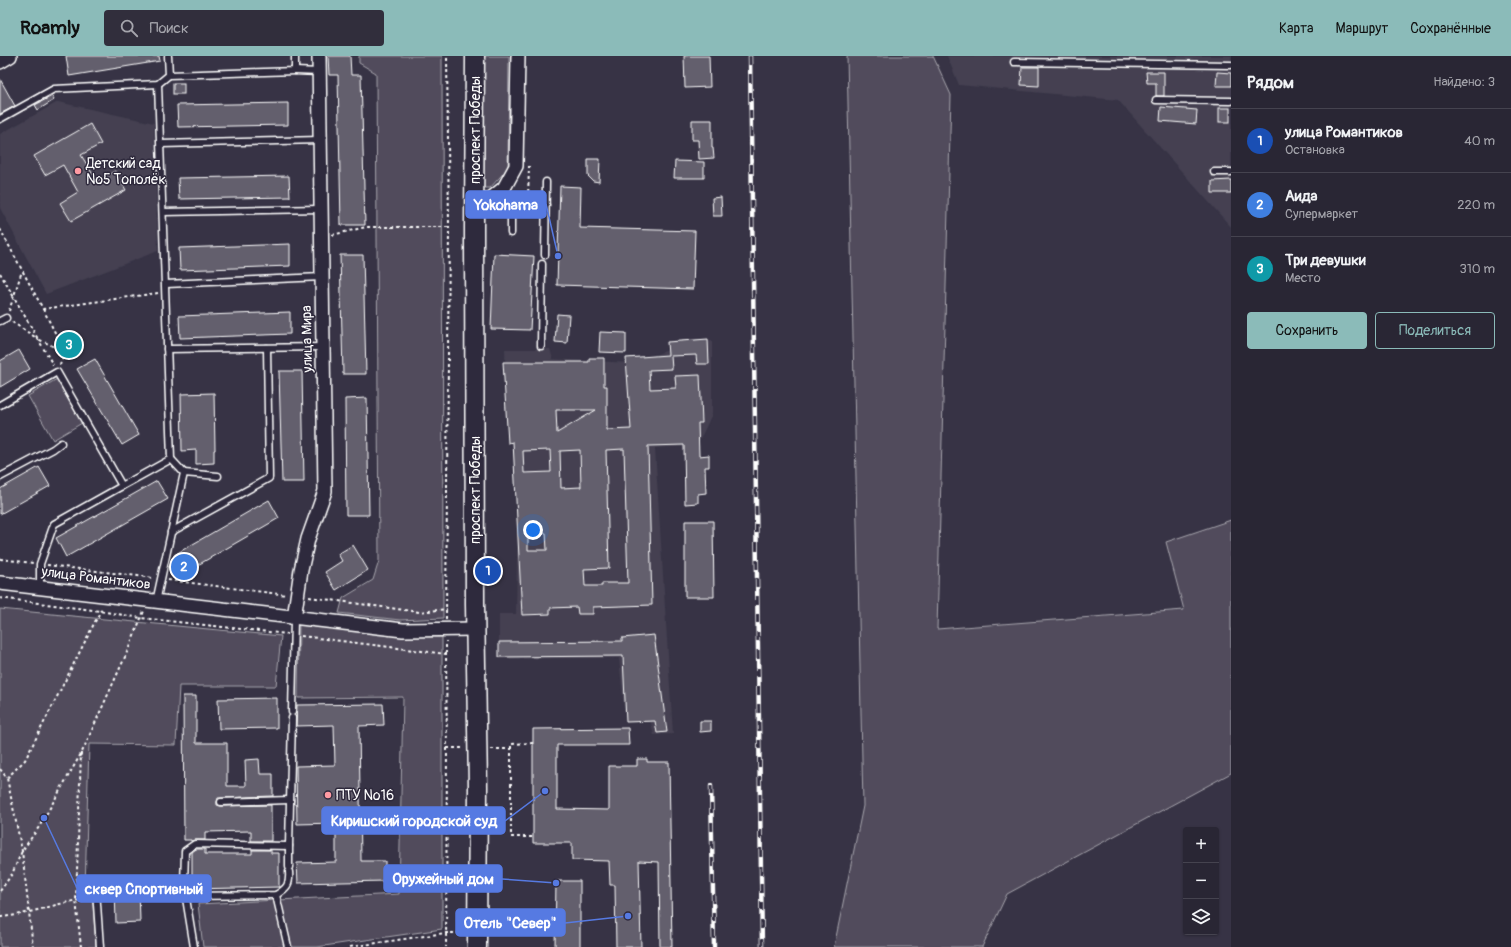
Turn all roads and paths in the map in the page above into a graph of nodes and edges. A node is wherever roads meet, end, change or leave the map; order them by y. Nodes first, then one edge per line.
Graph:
1 (10, 56) edge
2 (168, 56) edge
3 (295, 56) edge
4 (319, 56) edge
5 (447, 56) edge
6 (465, 56) edge
7 (475, 56) edge
8 (518, 56) edge
9 (0, 62) edge
10 (1014, 62) dead end
11 (1231, 65) edge
12 (295, 71) junction
13 (319, 72) junction
14 (169, 75) junction
15 (158, 84) junction
16 (1156, 100) dead end
17 (1231, 101) edge
18 (0, 119) edge
19 (320, 140) junction
20 (161, 144) junction
21 (1214, 172) dead end
22 (1231, 172) edge
23 (546, 182) dead end
24 (493, 197) junction
25 (511, 204) junction
26 (546, 205) junction
27 (472, 207) junction
28 (321, 209) junction
29 (163, 212) junction
30 (449, 227) junction
31 (0, 229) edge
32 (511, 233) dead end
33 (322, 238) junction
34 (545, 255) dead end
35 (542, 264) dead end
36 (22, 271) junction
37 (0, 272) edge
38 (322, 277) junction
39 (166, 284) junction
40 (166, 292) junction
41 (14, 296) junction
42 (43, 309) junction
43 (6, 318) junction
44 (0, 321) edge
45 (38, 339) junction
46 (541, 346) dead end
47 (323, 347) junction
48 (267, 348) junction
49 (167, 349) junction
50 (66, 352) junction
51 (57, 372) junction
52 (0, 405) edge
53 (62, 443) dead end
54 (172, 459) junction
55 (184, 472) junction
56 (218, 476) dead end
57 (0, 477) edge
58 (122, 486) junction
59 (171, 532) junction
60 (0, 559) edge
61 (40, 564) junction
62 (161, 579) junction
63 (0, 582) edge
64 (40, 587) junction
65 (108, 596) junction
66 (297, 596) junction
67 (0, 598) edge
68 (152, 601) junction
69 (100, 611) junction
70 (141, 618) junction
71 (294, 618) junction
72 (471, 629) junction
73 (294, 635) junction
74 (533, 743) dead end
75 (490, 749) dead end
76 (511, 749) junction
77 (82, 752) junction
78 (0, 769) edge
79 (7, 778) junction
80 (290, 800) junction
81 (221, 802) dead end
82 (534, 837) dead end
83 (289, 846) junction
84 (22, 851) junction
85 (96, 890) dead end
86 (0, 891) edge
87 (276, 894) junction
88 (186, 896) junction
89 (97, 899) junction
90 (76, 900) junction
91 (28, 912) junction
92 (0, 917) edge
93 (445, 933) junction
94 (466, 940) edge
95 (33, 947) edge
96 (81, 947) edge
97 (100, 947) edge
98 (194, 947) edge
99 (288, 947) edge
100 (350, 947) edge
101 (446, 947) edge
102 (477, 947) edge

1 - 9 street
2 - 14 lane
3 - 12 lane
4 - 13 street, улица Мира
5 - 30 path
6 - 72 main road, проспект Победы
7 - 27 main road, проспект Победы
8 - 24 street
10 - 11 lane
12 - 13 lane
12 - 14 lane
13 - 19 street, улица Мира
14 - 15 lane
15 - 18 lane
15 - 20 lane
16 - 17 lane
19 - 20 lane
19 - 28 street, улица Мира
20 - 29 lane
21 - 22 lane
23 - 26 lane
24 - 25 lane
24 - 27 street
25 - 26 lane
25 - 32 lane
26 - 34 lane
27 - 72 main road, проспект Победы
28 - 29 lane
28 - 33 street, улица Мира
29 - 39 lane
30 - 33 path
30 - 66 path
31 - 36 path
33 - 38 street, улица Мира
35 - 46 lane
36 - 41 path
36 - 42 path
37 - 41 path
38 - 39 lane
38 - 47 street, улица Мира
39 - 40 lane
40 - 42 path
40 - 49 lane
41 - 43 path
41 - 45 path
42 - 50 path
43 - 44 lane
43 - 45 path
45 - 50 path
45 - 51 path
47 - 48 lane
47 - 66 street, улица Мира
48 - 49 lane
48 - 59 lane
49 - 54 lane
50 - 51 path
51 - 52 lane
51 - 58 lane
53 - 57 lane
54 - 55 lane
54 - 58 lane
55 - 56 lane
55 - 59 lane
58 - 61 lane
59 - 62 lane
60 - 61 path
61 - 62 path
61 - 64 lane
62 - 66 path
62 - 68 lane
63 - 64 street, улица Романтиков
64 - 65 street, улица Романтиков
65 - 68 street, улица Романтиков
65 - 69 path
66 - 71 street, улица Мира
67 - 69 path
68 - 70 path
68 - 71 street, улица Романтиков
69 - 70 path
69 - 79 path
70 - 73 path
70 - 77 path
71 - 72 street, улица Романтиков
71 - 73 lane
72 - 94 main road, проспект Победы
72 - 102 main road, проспект Победы
73 - 80 lane
73 - 93 path
74 - 76 path
75 - 76 path
76 - 82 path
77 - 84 path
77 - 90 path
78 - 79 path
79 - 84 path
80 - 81 lane
80 - 83 lane
83 - 87 lane
83 - 88 lane
84 - 86 path
84 - 91 path
85 - 89 lane
87 - 88 lane
87 - 99 lane
88 - 98 lane
89 - 90 path
89 - 97 lane
90 - 91 path
90 - 96 path
91 - 92 path
91 - 95 path
93 - 94 path
93 - 100 path
93 - 101 path

